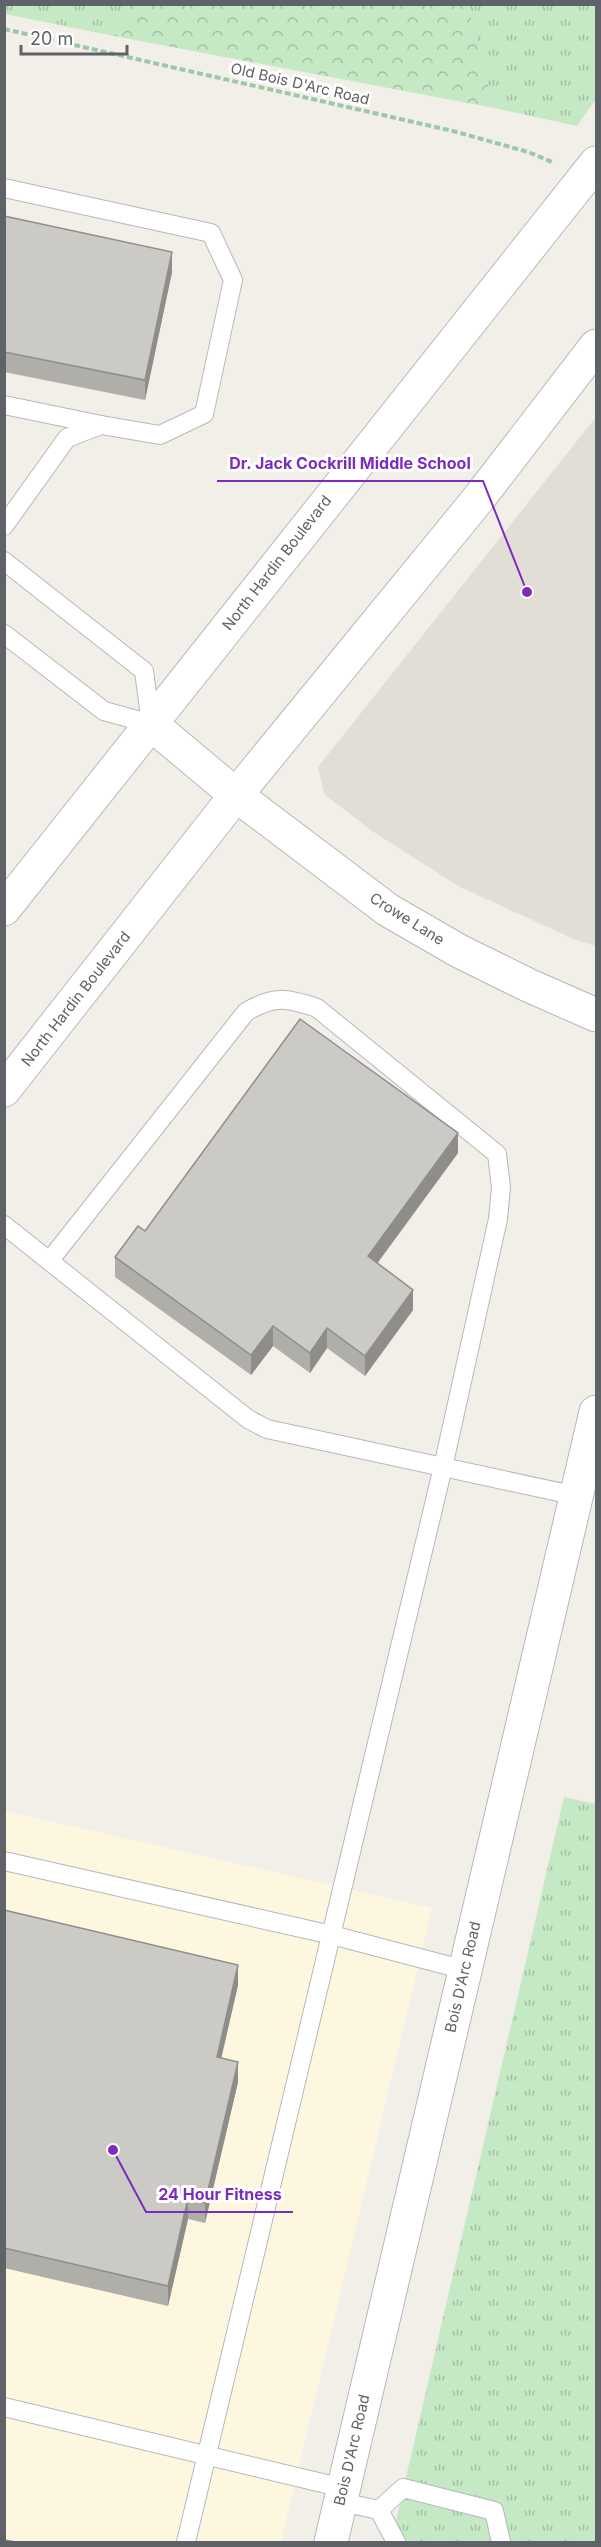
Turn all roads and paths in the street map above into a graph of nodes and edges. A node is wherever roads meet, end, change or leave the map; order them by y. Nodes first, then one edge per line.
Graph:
1 (4, 29) edge
2 (591, 169) edge
3 (4, 188) edge
4 (597, 346) edge
5 (4, 405) edge
6 (101, 425) junction
7 (4, 526) edge
8 (4, 561) edge
9 (4, 634) edge
10 (151, 724) junction
11 (236, 795) junction
12 (4, 909) edge
13 (597, 1015) edge
14 (4, 1090) edge
15 (4, 1225) edge
16 (50, 1260) junction
17 (597, 1412) edge
18 (443, 1467) junction
19 (587, 1498) edge
20 (4, 1861) edge
21 (332, 1935) junction
22 (465, 1970) junction
23 (4, 2406) edge
24 (207, 2454) junction
25 (342, 2495) junction
26 (379, 2510) junction
27 (186, 2542) edge
28 (331, 2542) edge
29 (396, 2542) edge
30 (501, 2542) edge

1 - 2 path, Old Bois D'Arc Road
2 - 10 main road, North Hardin Boulevard
3 - 6 lane
4 - 11 main road, North Hardin Boulevard
5 - 6 lane
6 - 7 lane
8 - 10 lane
9 - 10 lane
10 - 11 main road, Crowe Lane
10 - 12 main road, North Hardin Boulevard
11 - 13 main road, Crowe Lane
11 - 14 main road, North Hardin Boulevard
15 - 16 lane
16 - 18 lane
16 - 18 lane
17 - 19 main road, Bois D'Arc Road
18 - 19 lane
18 - 21 lane
19 - 22 main road, Bois D'Arc Road
20 - 21 lane
21 - 22 lane
21 - 24 lane
22 - 25 main road, Bois D'Arc Road
23 - 24 lane
24 - 25 lane
24 - 27 lane
25 - 26 lane
25 - 28 main road, Bois D'Arc Road
26 - 29 lane
26 - 30 lane

